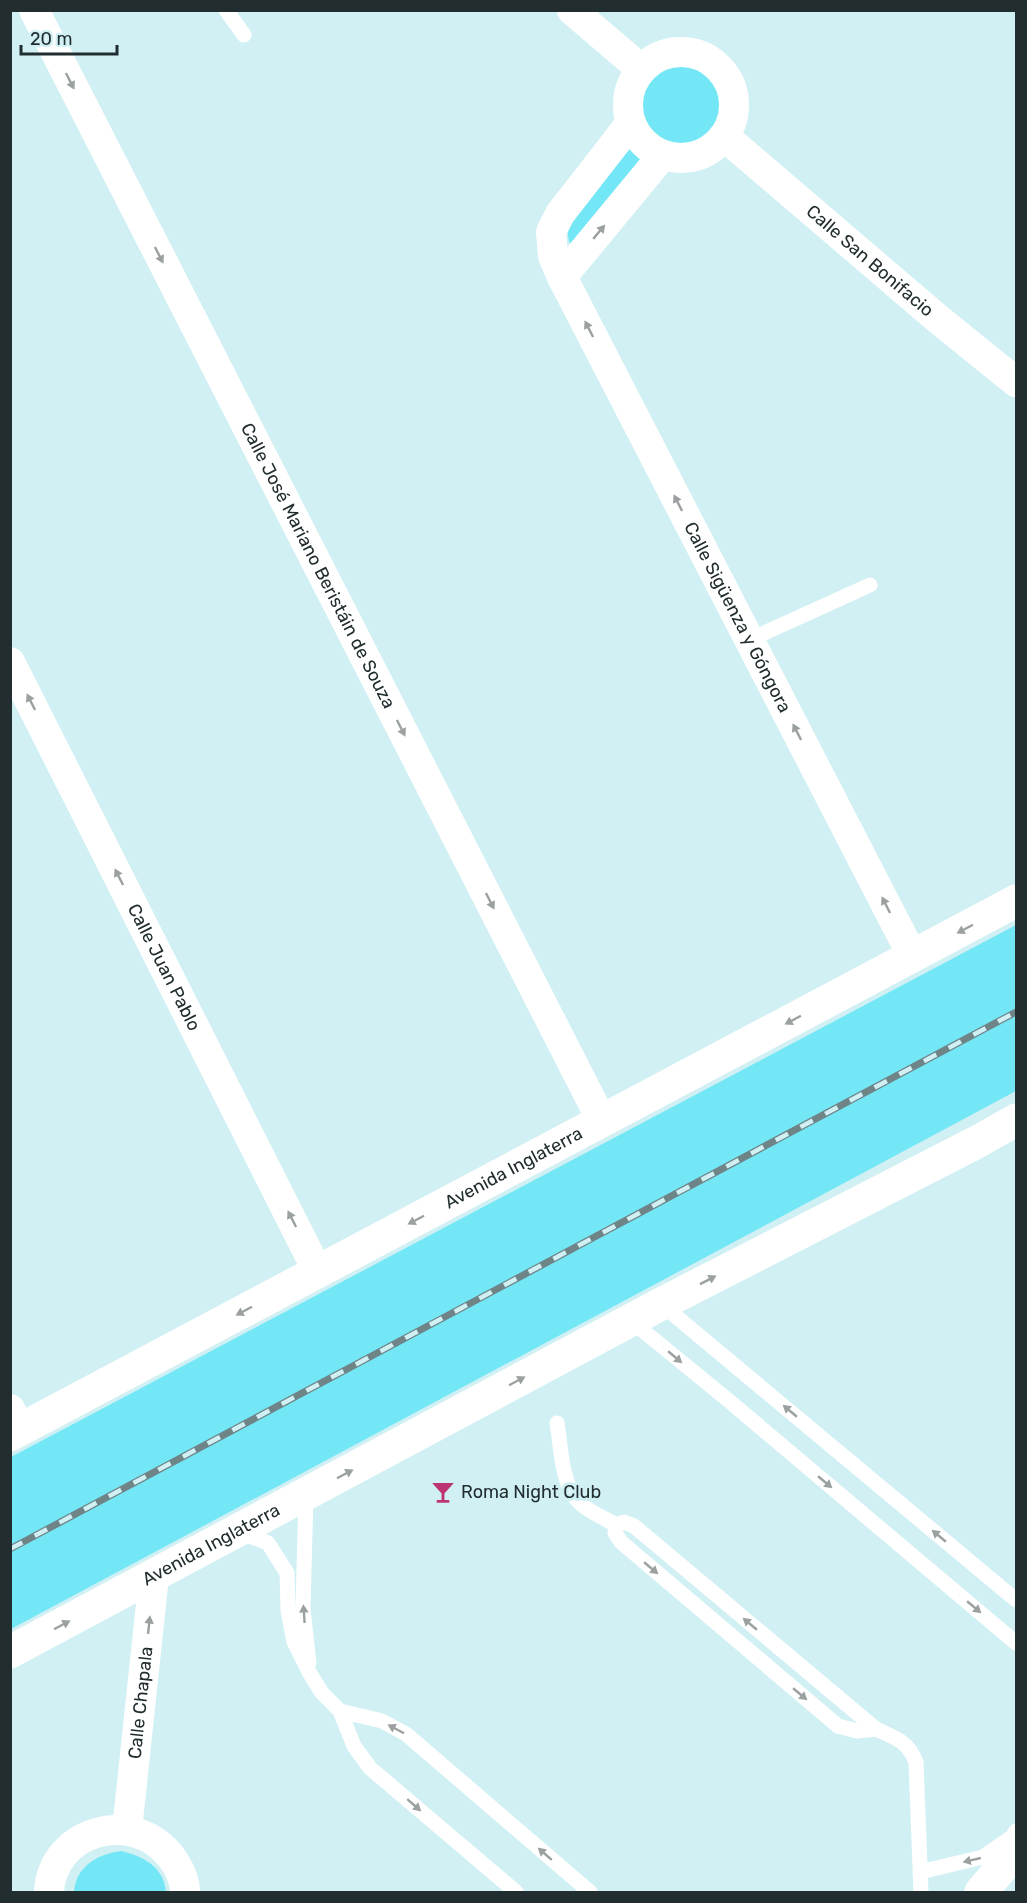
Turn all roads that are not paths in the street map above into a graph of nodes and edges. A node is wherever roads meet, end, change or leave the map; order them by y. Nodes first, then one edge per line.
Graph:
1 (34, 10) edge
2 (226, 10) edge
3 (572, 10) edge
4 (244, 35) dead end
5 (641, 69) junction
6 (630, 124) junction
7 (724, 136) junction
8 (662, 156) junction
9 (562, 277) junction
10 (1017, 382) edge
11 (870, 585) dead end
12 (749, 640) junction
13 (10, 662) edge
14 (1017, 901) edge
15 (913, 957) junction
16 (1017, 1120) edge
17 (602, 1121) junction
18 (318, 1272) junction
19 (661, 1304) junction
20 (630, 1320) junction
21 (557, 1423) dead end
22 (14, 1425) edge
23 (306, 1495) junction
24 (616, 1525) junction
25 (233, 1534) junction
26 (154, 1576) junction
27 (1017, 1600) edge
28 (1017, 1642) edge
29 (10, 1652) edge
30 (309, 1672) junction
31 (340, 1711) junction
32 (876, 1729) junction
33 (127, 1830) junction
34 (1017, 1831) edge
35 (1017, 1851) edge
36 (920, 1872) junction
37 (43, 1890) edge
38 (185, 1893) edge
39 (516, 1893) edge
40 (590, 1893) edge
41 (921, 1893) edge
42 (981, 1893) edge

1 -> 17 street, Calle José Mariano Beristáin de Souza
2 - 4 lane
3 - 5 street
5 - 6 street
5 - 7 street
6 - 8 street
6 - 9 street, Calle Sigüenza y Góngora
7 - 8 street
7 - 10 street, Calle San Bonifacio
9 -> 8 street
12 -> 9 street, Calle Sigüenza y Góngora
11 - 12 lane
15 -> 12 street, Calle Sigüenza y Góngora
18 -> 13 street, Calle Juan Pablo
14 -> 15 street, Avenida Inglaterra
15 -> 17 street, Avenida Inglaterra
19 -> 16 street, Avenida Inglaterra
17 -> 18 street, Avenida Inglaterra
18 -> 22 street, Avenida Inglaterra
19 - 20 street, Avenida Inglaterra
27 -> 19 lane
23 -> 20 street, Avenida Inglaterra
20 -> 28 lane
21 - 24 lane
23 - 25 street, Avenida Inglaterra
30 -> 23 lane
32 -> 24 lane
24 -> 32 lane
25 - 26 street, Avenida Inglaterra
25 - 30 lane
29 -> 26 street, Avenida Inglaterra
33 -> 26 street, Calle Chapala
30 - 31 lane
31 -> 39 lane
40 -> 31 lane
32 - 36 lane
33 - 37 street
33 - 38 street
34 -> 36 lane
35 - 42 street
36 - 41 lane

